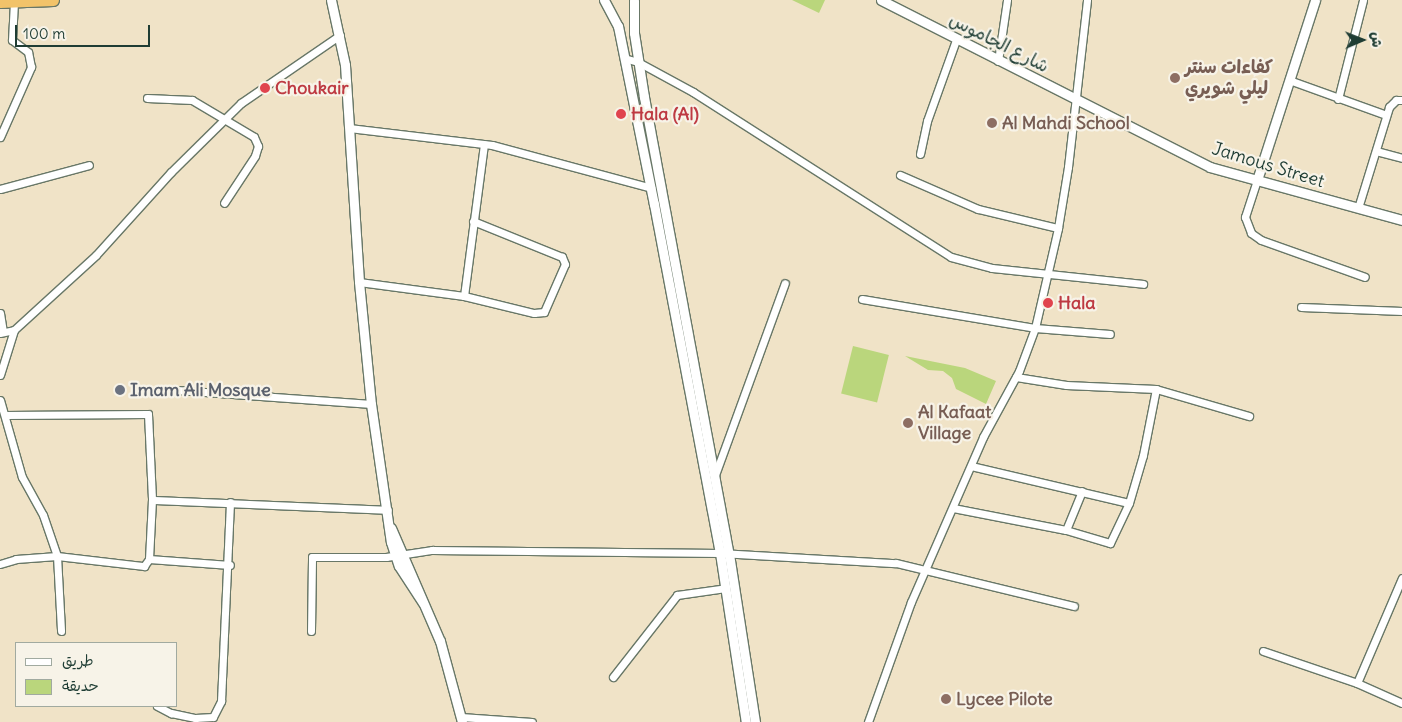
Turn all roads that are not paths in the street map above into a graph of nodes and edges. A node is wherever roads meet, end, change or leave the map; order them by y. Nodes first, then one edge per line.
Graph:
1 (53, 0) edge
2 (332, 0) edge
3 (604, 0) edge
4 (634, 0) edge
5 (881, 0) edge
6 (1007, 0) edge
7 (1087, 0) edge
8 (1314, 0) edge
9 (1363, 0) edge
10 (0, 2) edge
11 (14, 2) junction
12 (340, 35) junction
13 (956, 40) junction
14 (624, 58) junction
15 (998, 61) junction
16 (638, 62) junction
17 (1289, 80) junction
18 (146, 98) dead end
19 (1338, 98) junction
20 (1402, 100) edge
21 (1076, 101) junction
22 (1386, 115) junction
23 (223, 119) junction
24 (349, 128) junction
25 (0, 137) edge
26 (484, 144) junction
27 (1376, 151) junction
28 (920, 154) dead end
29 (1402, 158) edge
30 (89, 165) dead end
31 (900, 175) dead end
32 (1257, 180) junction
33 (651, 188) junction
34 (0, 189) edge
35 (224, 203) dead end
36 (1358, 208) junction
37 (1402, 220) edge
38 (473, 221) junction
39 (1058, 228) junction
40 (1048, 276) junction
41 (1365, 277) dead end
42 (358, 282) junction
43 (785, 283) dead end
44 (1143, 284) dead end
45 (464, 296) junction
46 (862, 299) dead end
47 (1301, 307) dead end
48 (1402, 311) edge
49 (0, 313) edge
50 (1035, 328) junction
51 (14, 330) junction
52 (2, 333) edge
53 (1110, 334) dead end
54 (0, 375) edge
55 (1016, 377) junction
56 (1156, 389) junction
57 (177, 390) dead end
58 (0, 400) edge
59 (371, 404) junction
60 (4, 415) junction
61 (1249, 416) dead end
62 (972, 466) junction
63 (714, 476) junction
64 (1082, 491) junction
65 (152, 500) junction
66 (230, 502) junction
67 (1129, 503) junction
68 (954, 508) junction
69 (388, 510) junction
70 (1066, 530) junction
71 (724, 553) junction
72 (400, 554) junction
73 (57, 556) junction
74 (149, 559) junction
75 (0, 564) edge
76 (230, 565) junction
77 (926, 569) junction
78 (1402, 578) edge
79 (726, 588) junction
80 (1074, 606) dead end
81 (61, 631) dead end
82 (311, 631) dead end
83 (1263, 651) dead end
84 (613, 677) dead end
85 (1357, 683) junction
86 (1402, 703) edge
87 (159, 707) edge
88 (462, 720) edge
89 (532, 722) edge
90 (746, 722) edge
91 (755, 722) edge
92 (868, 722) edge

1 - 11 highway
2 - 12 street
3 - 14 street
4 - 16 street
5 - 13 street, شارع الجاموس
6 - 15 street
7 - 21 street
8 - 17 street
9 - 19 street
10 - 11 highway
11 - 25 street
12 - 23 street
12 - 24 street
13 - 15 street, شارع الجاموس
13 - 28 street
14 - 16 street
14 - 33 street
15 - 21 street, شارع الجاموس
16 - 40 street
16 - 63 street
17 - 19 street
17 - 32 street
18 - 23 street
19 - 22 street
20 - 22 street
21 - 32 street, Jamous Street
21 - 39 street
22 - 27 street
23 - 35 street
23 - 51 street
24 - 26 street
24 - 42 street
26 - 33 street
26 - 38 street
27 - 29 street
27 - 36 street
30 - 34 street
31 - 39 street
32 - 36 street, Jamous Street
32 - 41 street
33 - 71 street
36 - 37 street, Jamous Street
38 - 45 street
38 - 45 street
39 - 40 street
40 - 44 street
40 - 50 street
42 - 45 street
42 - 59 street
43 - 63 street
46 - 50 street
47 - 48 street
49 - 52 street
50 - 53 street
50 - 55 street
51 - 52 street
51 - 54 street
55 - 56 street
55 - 62 street
56 - 61 street
56 - 67 street
57 - 59 street
58 - 60 street
59 - 69 street
60 - 65 street
60 - 73 street
62 - 64 street
62 - 68 street
63 - 71 street
64 - 67 street
64 - 70 street
65 - 66 street
65 - 74 street
66 - 69 street
66 - 76 street
67 - 70 street
68 - 70 street
68 - 77 street
69 - 72 street
71 - 72 street
71 - 77 street
71 - 79 street
71 - 91 street
72 - 82 street
72 - 88 street
73 - 74 street
73 - 75 street
73 - 81 street
74 - 76 street
76 - 87 street
77 - 80 street
77 - 92 street
78 - 85 street
79 - 84 street
79 - 90 street
83 - 85 street
85 - 86 street
88 - 89 street

